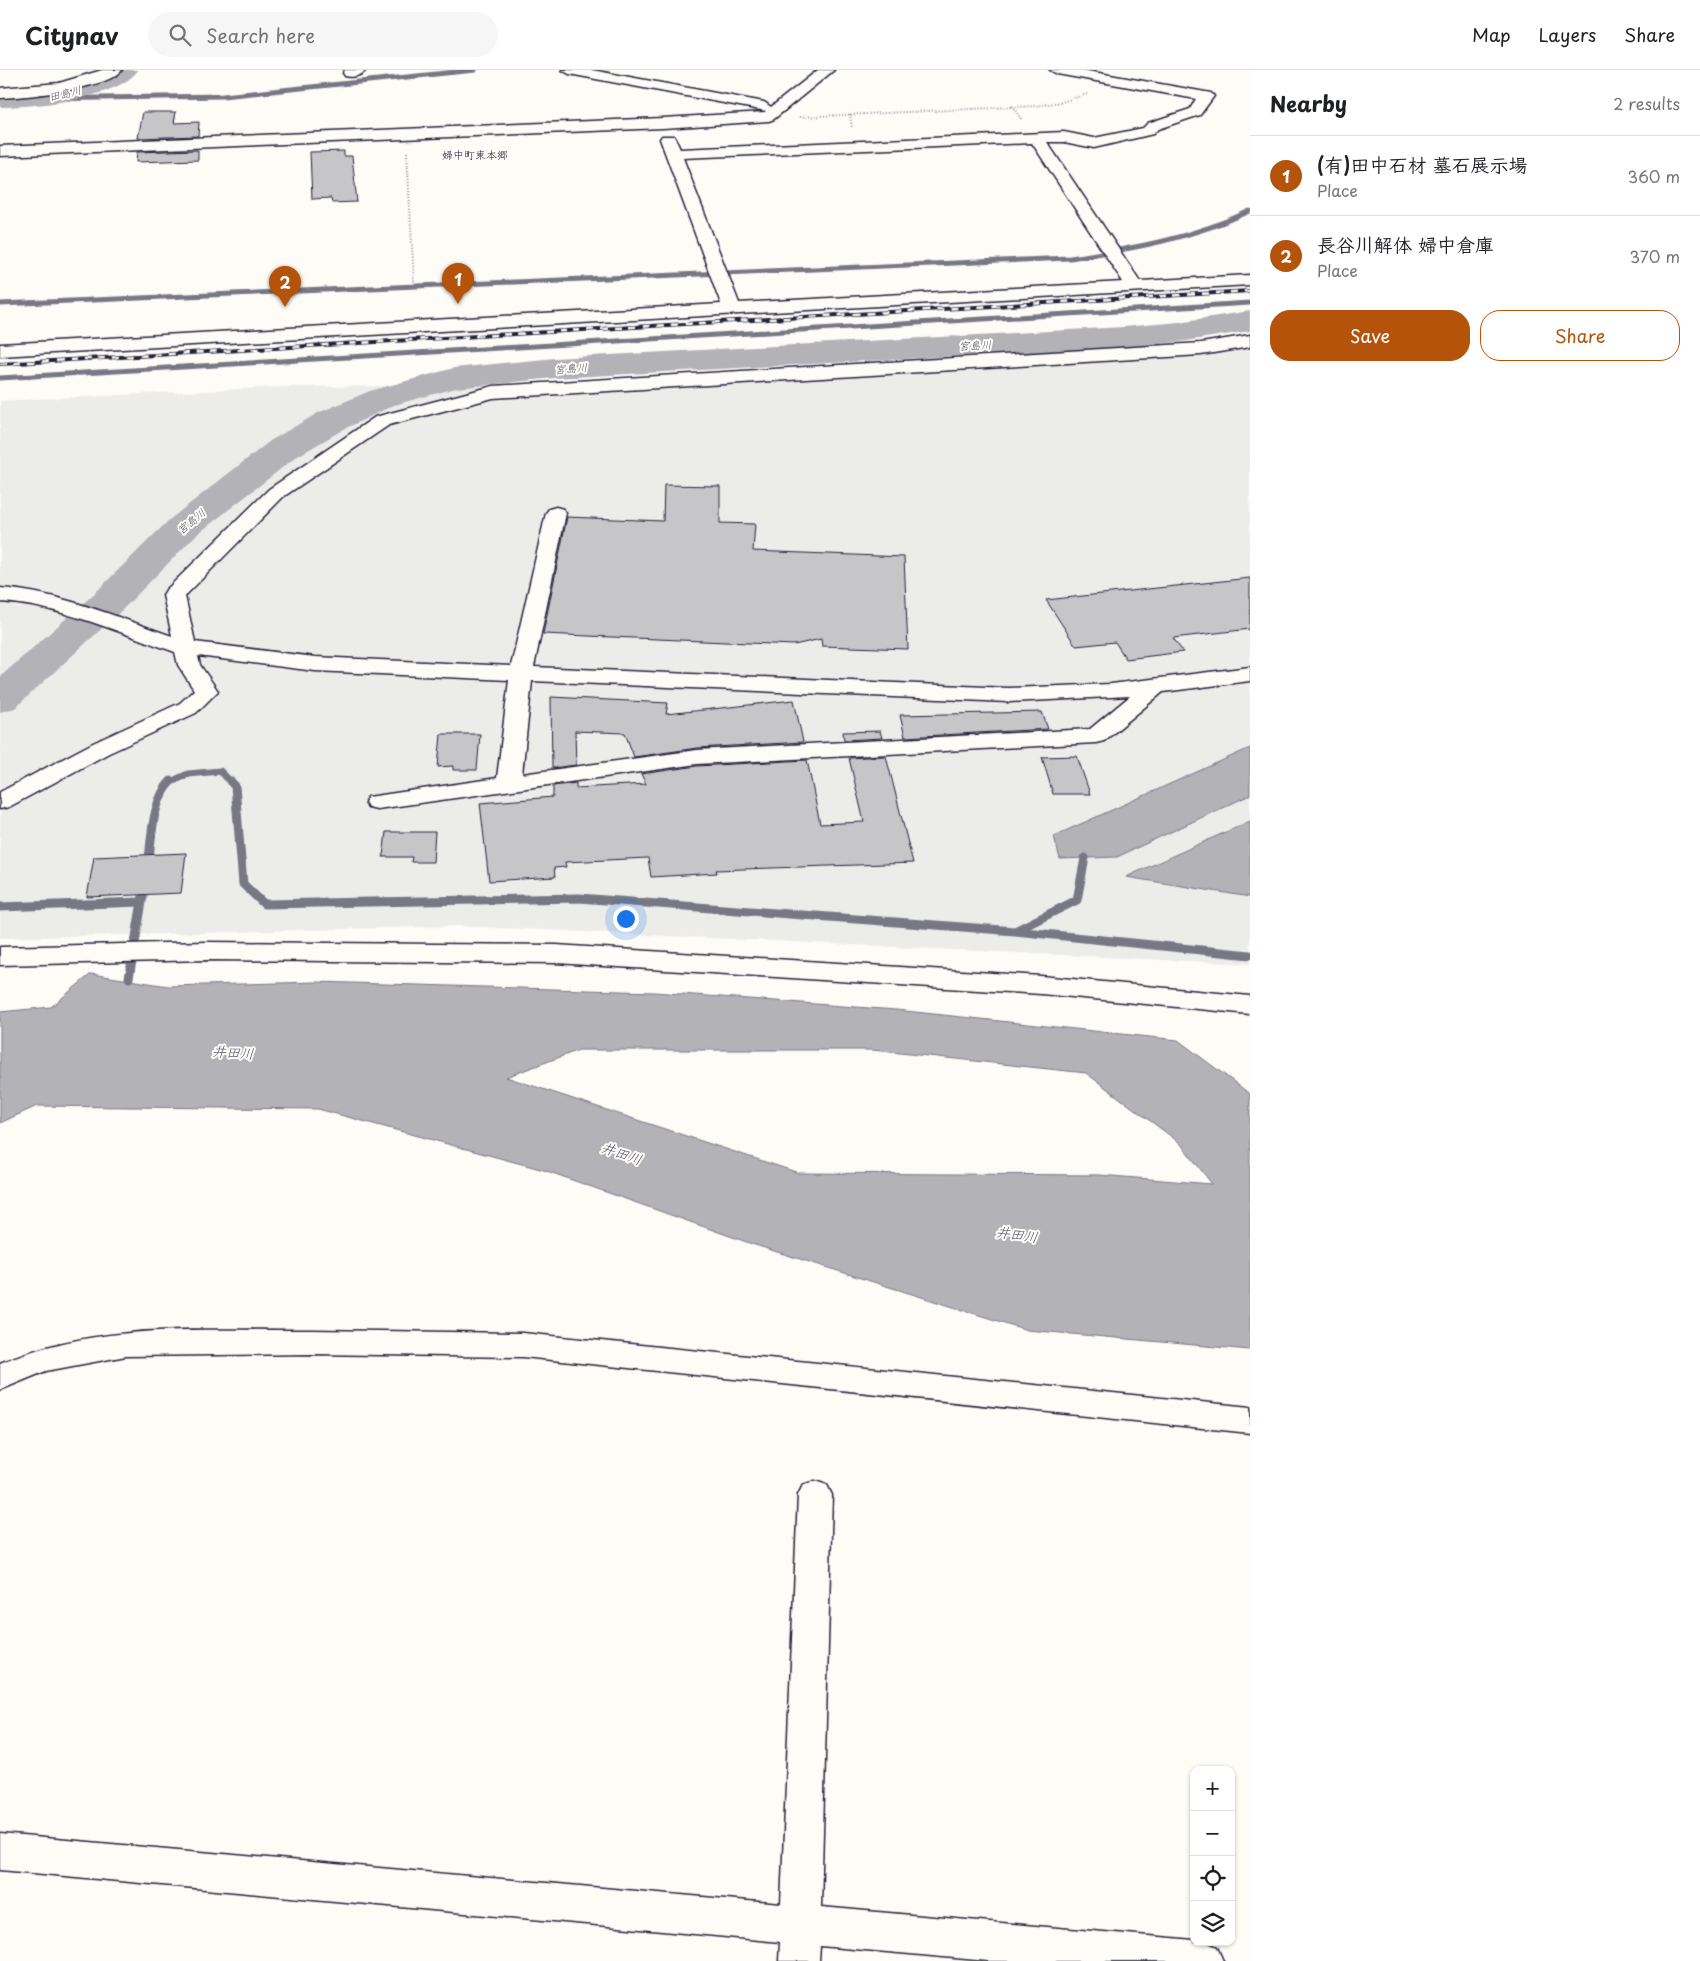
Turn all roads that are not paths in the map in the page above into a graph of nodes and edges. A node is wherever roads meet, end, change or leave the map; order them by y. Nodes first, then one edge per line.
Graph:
1 (115, 70) edge
2 (568, 70) edge
3 (662, 70) edge
4 (827, 70) edge
5 (1057, 70) edge
6 (644, 84) junction
7 (0, 93) edge
8 (775, 111) junction
9 (663, 123) junction
10 (1036, 138) junction
11 (0, 151) edge
12 (674, 154) junction
13 (1250, 280) edge
14 (1135, 286) junction
15 (732, 309) junction
16 (1250, 341) edge
17 (0, 350) edge
18 (556, 513) dead end
19 (0, 595) edge
20 (183, 648) junction
21 (521, 674) junction
22 (1250, 674) edge
23 (1157, 685) junction
24 (509, 782) junction
25 (0, 802) edge
26 (377, 802) dead end
27 (0, 956) edge
28 (1250, 1005) edge
29 (0, 1377) edge
30 (1250, 1420) edge
31 (815, 1495) dead end
32 (0, 1852) edge
33 (800, 1943) edge
34 (1203, 1961) edge

1 - 7 street
2 - 6 street
3 - 6 street
4 - 8 street
5 - 10 street
6 - 8 street
8 - 9 street
9 - 11 street
9 - 12 street
10 - 12 street
10 - 14 street
12 - 15 street
13 - 14 street
14 - 15 street
15 - 17 street
16 - 20 street
18 - 21 street
19 - 20 street
20 - 21 street
20 - 25 street
21 - 23 street
21 - 24 street
22 - 23 street
23 - 24 street
24 - 26 street
27 - 28 street
29 - 30 street
31 - 33 street
32 - 33 street
33 - 34 street

